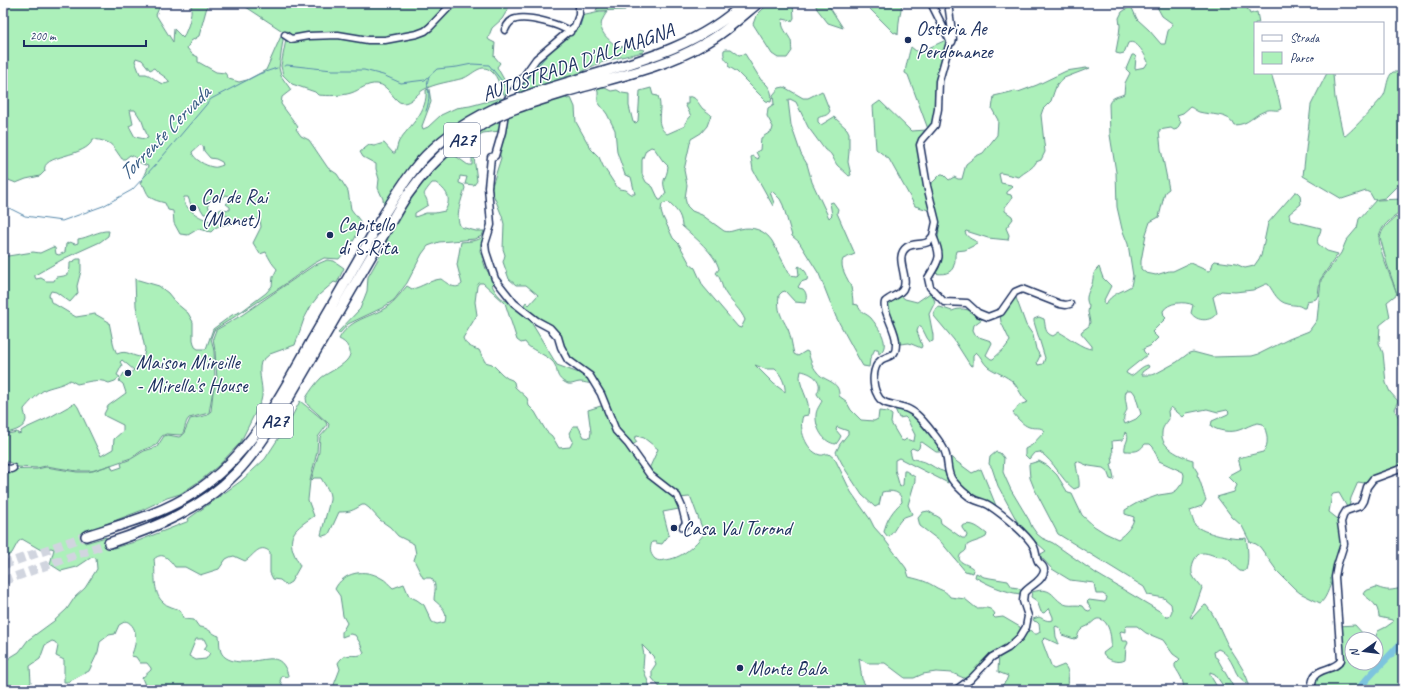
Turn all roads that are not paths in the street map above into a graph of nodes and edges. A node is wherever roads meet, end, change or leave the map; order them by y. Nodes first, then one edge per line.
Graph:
1 (455, 3) edge
2 (579, 3) edge
3 (744, 3) edge
4 (758, 3) edge
5 (931, 3) edge
6 (948, 3) edge
7 (505, 30) dead end
8 (718, 30) junction
9 (570, 32) junction
10 (285, 35) dead end
11 (950, 42) junction
12 (577, 84) junction
13 (933, 236) junction
14 (1070, 304) dead end
15 (3, 468) edge
16 (13, 468) dead end
17 (1403, 468) edge
18 (683, 527) dead end
19 (86, 536) tunnel mouth
20 (110, 543) tunnel mouth
21 (956, 690) edge
22 (1311, 690) edge

1 - 10 street
2 - 9 street
3 - 8 highway, AUTOSTRADA D'ALEMAGNA / A27
4 - 8 highway, AUTOSTRADA D'ALEMAGNA / A27
5 - 11 street
6 - 11 street
7 - 9 street
8 - 12 highway, AUTOSTRADA D'ALEMAGNA / A27
9 - 18 street
11 - 13 street
12 - 19 highway, AUTOSTRADA D'ALEMAGNA / A27, bridge
12 - 20 highway, AUTOSTRADA D'ALEMAGNA / A27, bridge
13 - 14 street
13 - 21 street
15 - 16 street
17 - 22 street

